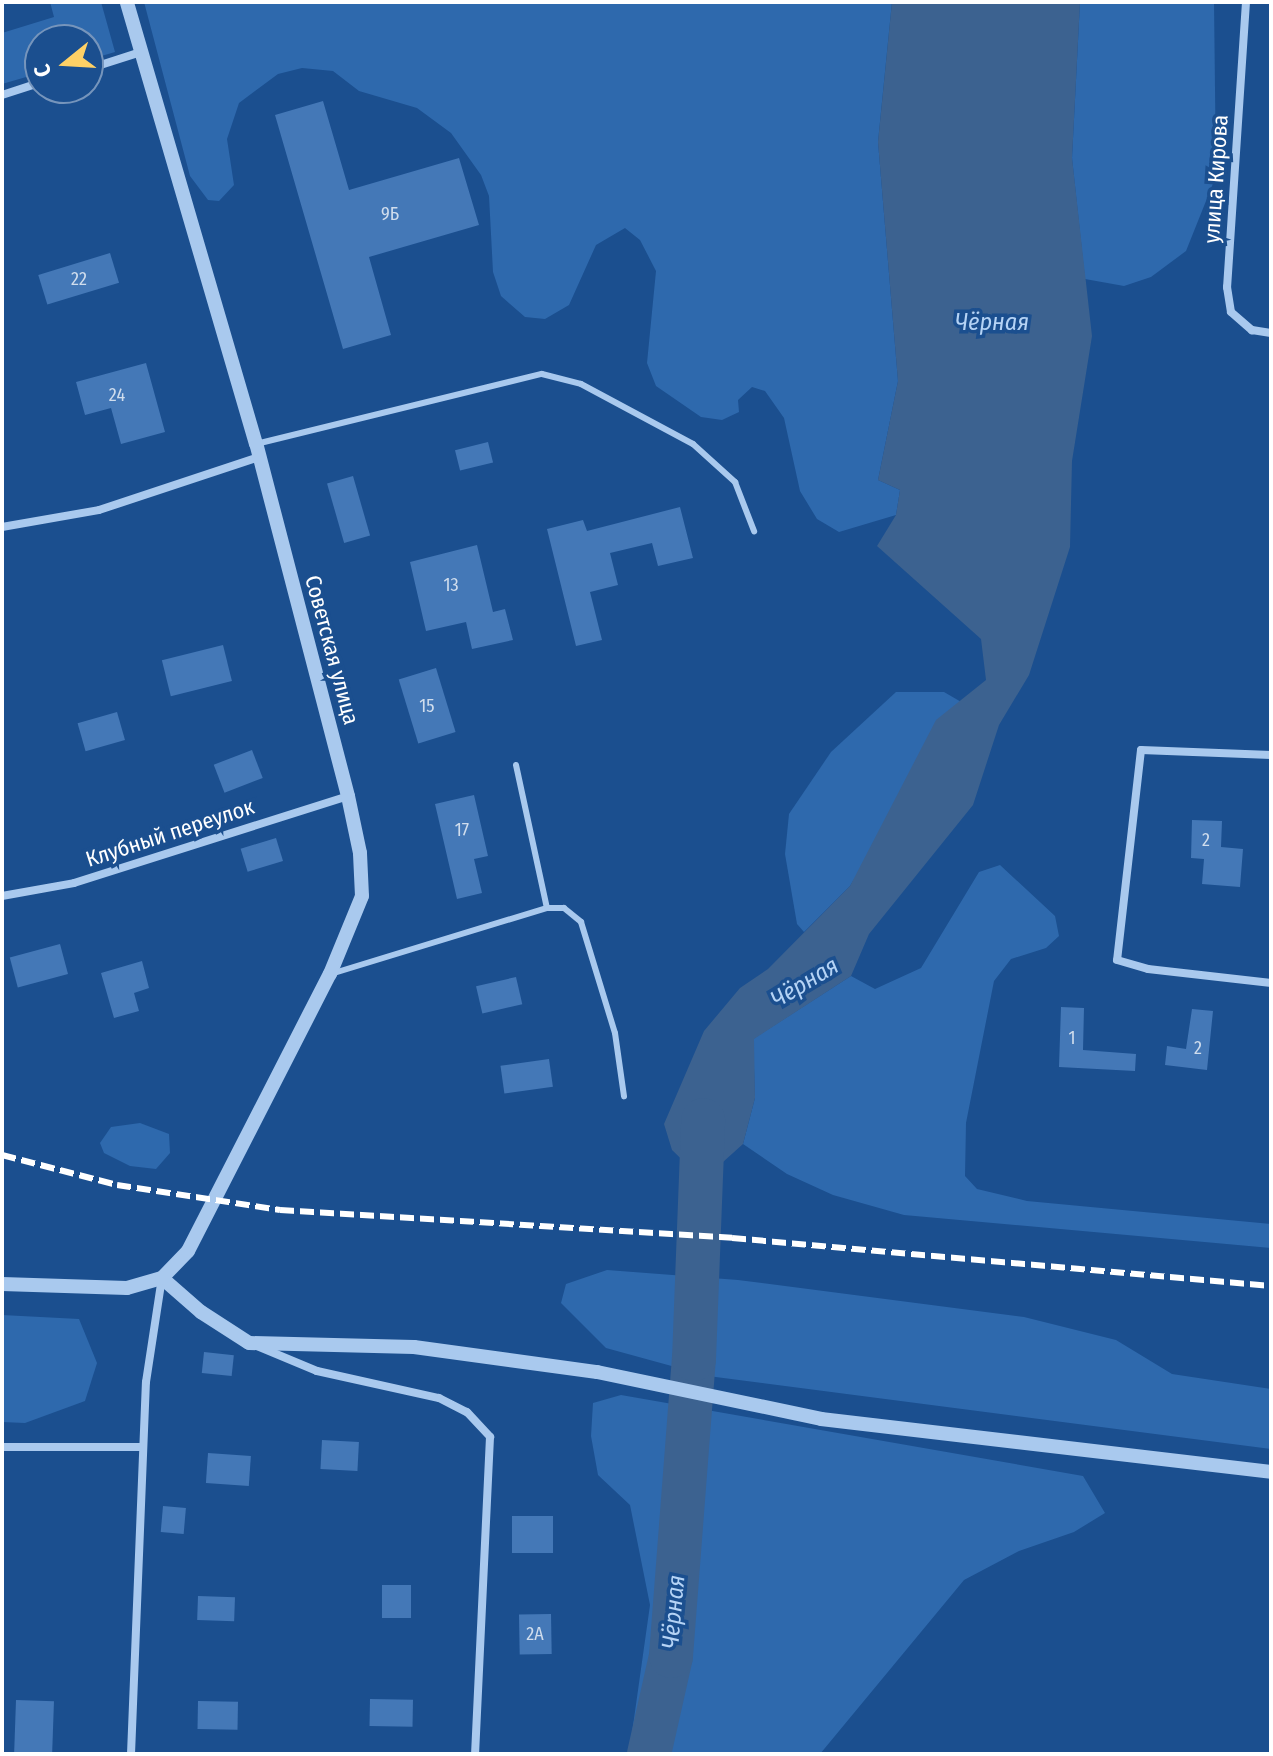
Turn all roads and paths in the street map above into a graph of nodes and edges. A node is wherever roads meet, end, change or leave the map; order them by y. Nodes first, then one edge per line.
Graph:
1 (127, 2) edge
2 (1246, 2) edge
3 (141, 52) junction
4 (104, 64) edge
5 (24, 88) edge
6 (2, 95) edge
7 (1271, 333) edge
8 (257, 450) junction
9 (2, 527) edge
10 (754, 531) dead end
11 (1271, 755) edge
12 (516, 765) dead end
13 (348, 796) junction
14 (2, 896) edge
15 (547, 908) junction
16 (330, 974) junction
17 (1271, 983) edge
18 (624, 1096) dead end
19 (162, 1278) junction
20 (2, 1284) edge
21 (249, 1343) junction
22 (2, 1447) edge
23 (142, 1447) junction
24 (1271, 1472) edge
25 (131, 1754) edge
26 (475, 1754) edge

1 - 3 street, Советская улица
2 - 7 street, улица Кирова
3 - 4 street
3 - 8 street, Советская улица
5 - 6 street
8 - 9 street
8 - 10 lane
8 - 13 street, Советская улица
11 - 17 street
12 - 15 lane
13 - 14 street, Клубный переулок
13 - 16 street, Советская улица
15 - 16 lane
15 - 18 lane
16 - 19 street, Советская улица
19 - 20 street
19 - 21 street
19 - 23 street
21 - 24 street
21 - 26 street
22 - 23 street
23 - 25 street

